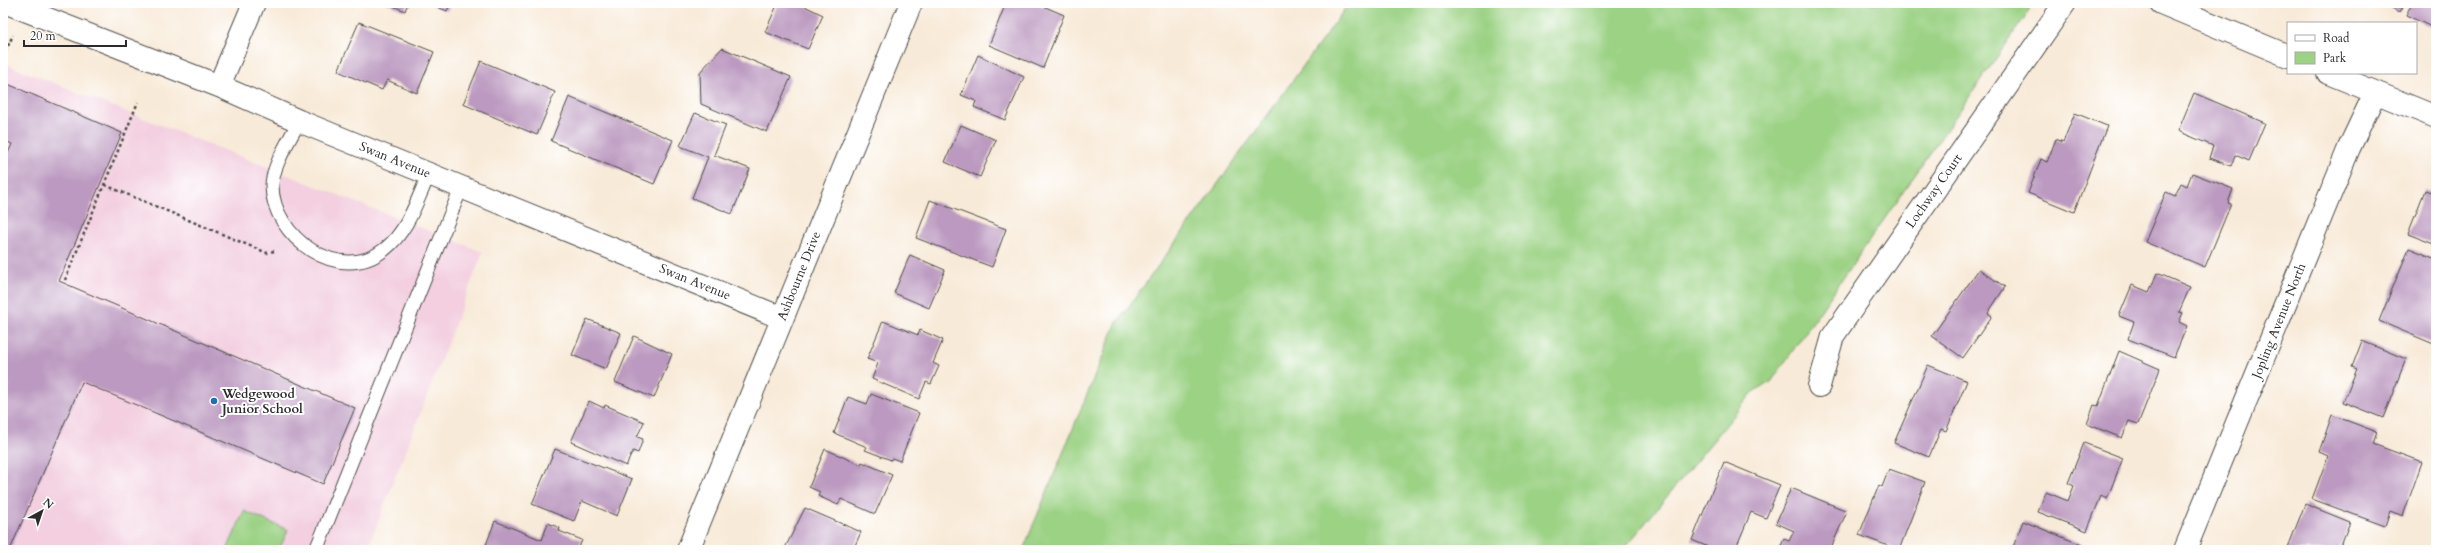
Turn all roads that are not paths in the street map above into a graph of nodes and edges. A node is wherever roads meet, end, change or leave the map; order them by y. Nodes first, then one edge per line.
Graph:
1 (7, 3) edge
2 (254, 3) edge
3 (911, 3) edge
4 (2065, 3) edge
5 (2162, 3) edge
6 (2287, 56) edge
7 (2330, 74) edge
8 (219, 86) junction
9 (2375, 93) junction
10 (2436, 117) edge
11 (300, 121) junction
12 (429, 174) junction
13 (462, 188) junction
14 (782, 318) junction
15 (1819, 386) dead end
16 (316, 550) edge
17 (688, 550) edge
18 (2185, 550) edge

1 - 8 street, Swan Avenue
2 - 8 street
3 - 14 street, Ashbourne Drive
4 - 15 street, Lochway Court
5 - 6 street
7 - 9 street
8 - 11 street, Swan Avenue
9 - 10 street
9 - 18 street, Jopling Avenue North
11 - 12 street, Swan Avenue
11 - 12 lane
12 - 13 street, Swan Avenue
13 - 14 street, Swan Avenue
13 - 16 lane
14 - 17 street, Ashbourne Drive

